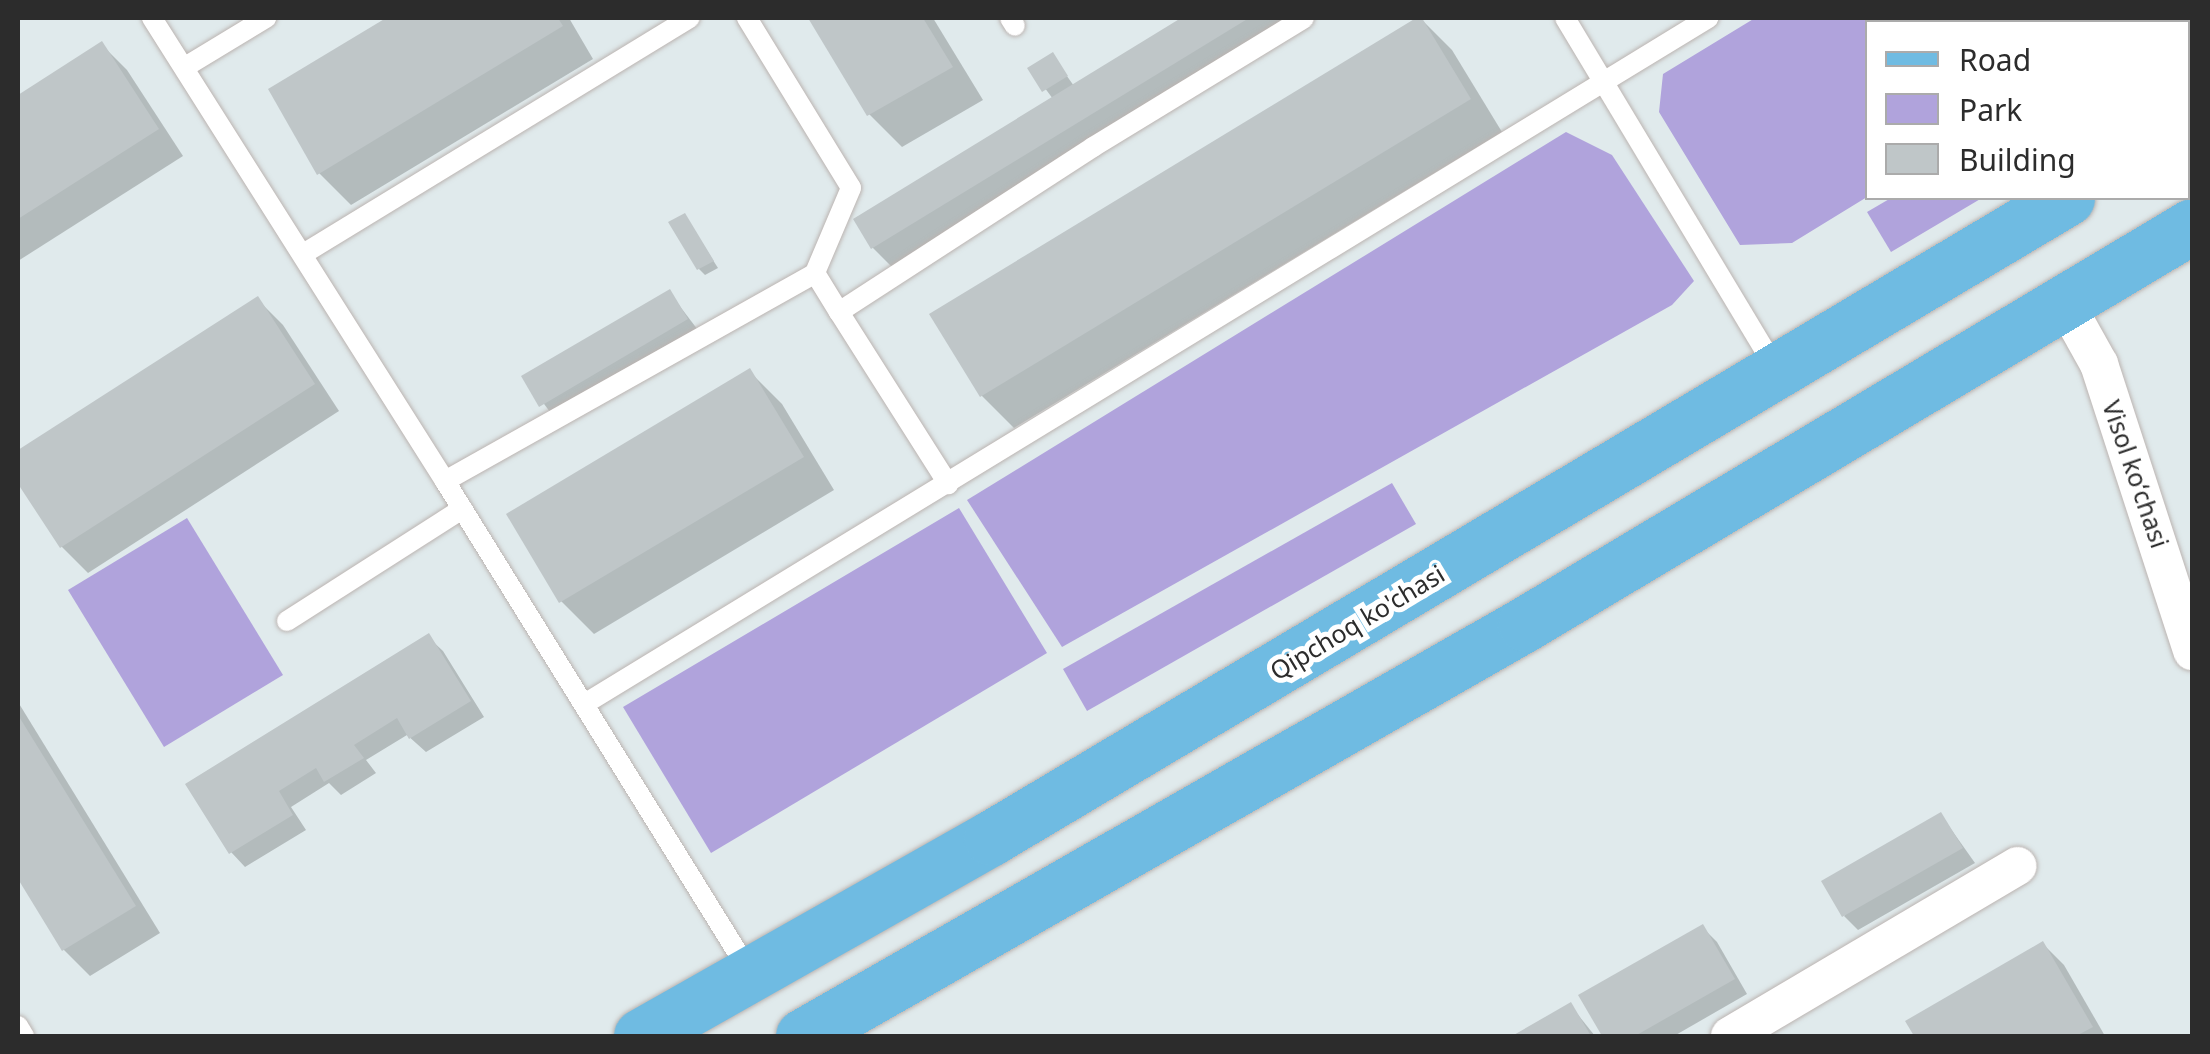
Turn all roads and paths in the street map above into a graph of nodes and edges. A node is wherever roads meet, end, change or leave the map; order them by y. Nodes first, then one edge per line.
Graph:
1 (152, 18) edge
2 (266, 18) edge
3 (690, 18) edge
4 (747, 18) edge
5 (1304, 18) edge
6 (1566, 18) edge
7 (1708, 18) edge
8 (185, 67) junction
9 (1602, 82) junction
10 (2065, 200) edge
11 (2192, 226) edge
12 (303, 254) junction
13 (815, 273) junction
14 (2064, 303) junction
15 (839, 312) junction
16 (1778, 372) junction
17 (445, 481) junction
18 (948, 484) junction
19 (462, 508) junction
20 (287, 621) dead end
21 (2192, 652) edge
22 (586, 703) junction
23 (991, 838) junction
24 (2018, 866) dead end
25 (1028, 908) junction
26 (751, 974) junction
27 (859, 1023) edge
28 (18, 1026) edge
29 (24, 1036) edge
30 (641, 1036) edge
31 (803, 1036) edge
32 (1730, 1036) edge

1 - 8 lane
2 - 8 lane
3 - 12 lane
4 - 13 lane
5 - 15 lane
6 - 9 lane
7 - 9 lane
8 - 12 lane
9 - 16 lane
9 - 18 lane
10 - 16 main road, Qipchoq ko'chasi
11 - 14 main road
12 - 17 lane
13 - 15 lane
13 - 17 lane
14 - 21 street, Visol koʻchasi
14 - 25 main road
15 - 18 lane
16 - 23 main road, Qipchoq ko'chasi
17 - 19 lane
18 - 22 lane
19 - 20 lane
19 - 22 lane
22 - 26 lane
23 - 25 main road
23 - 26 main road, Qipchoq ko'chasi
24 - 32 street
25 - 27 main road
26 - 30 main road, Qipchoq ko'chasi
27 - 31 main road
28 - 29 lane

